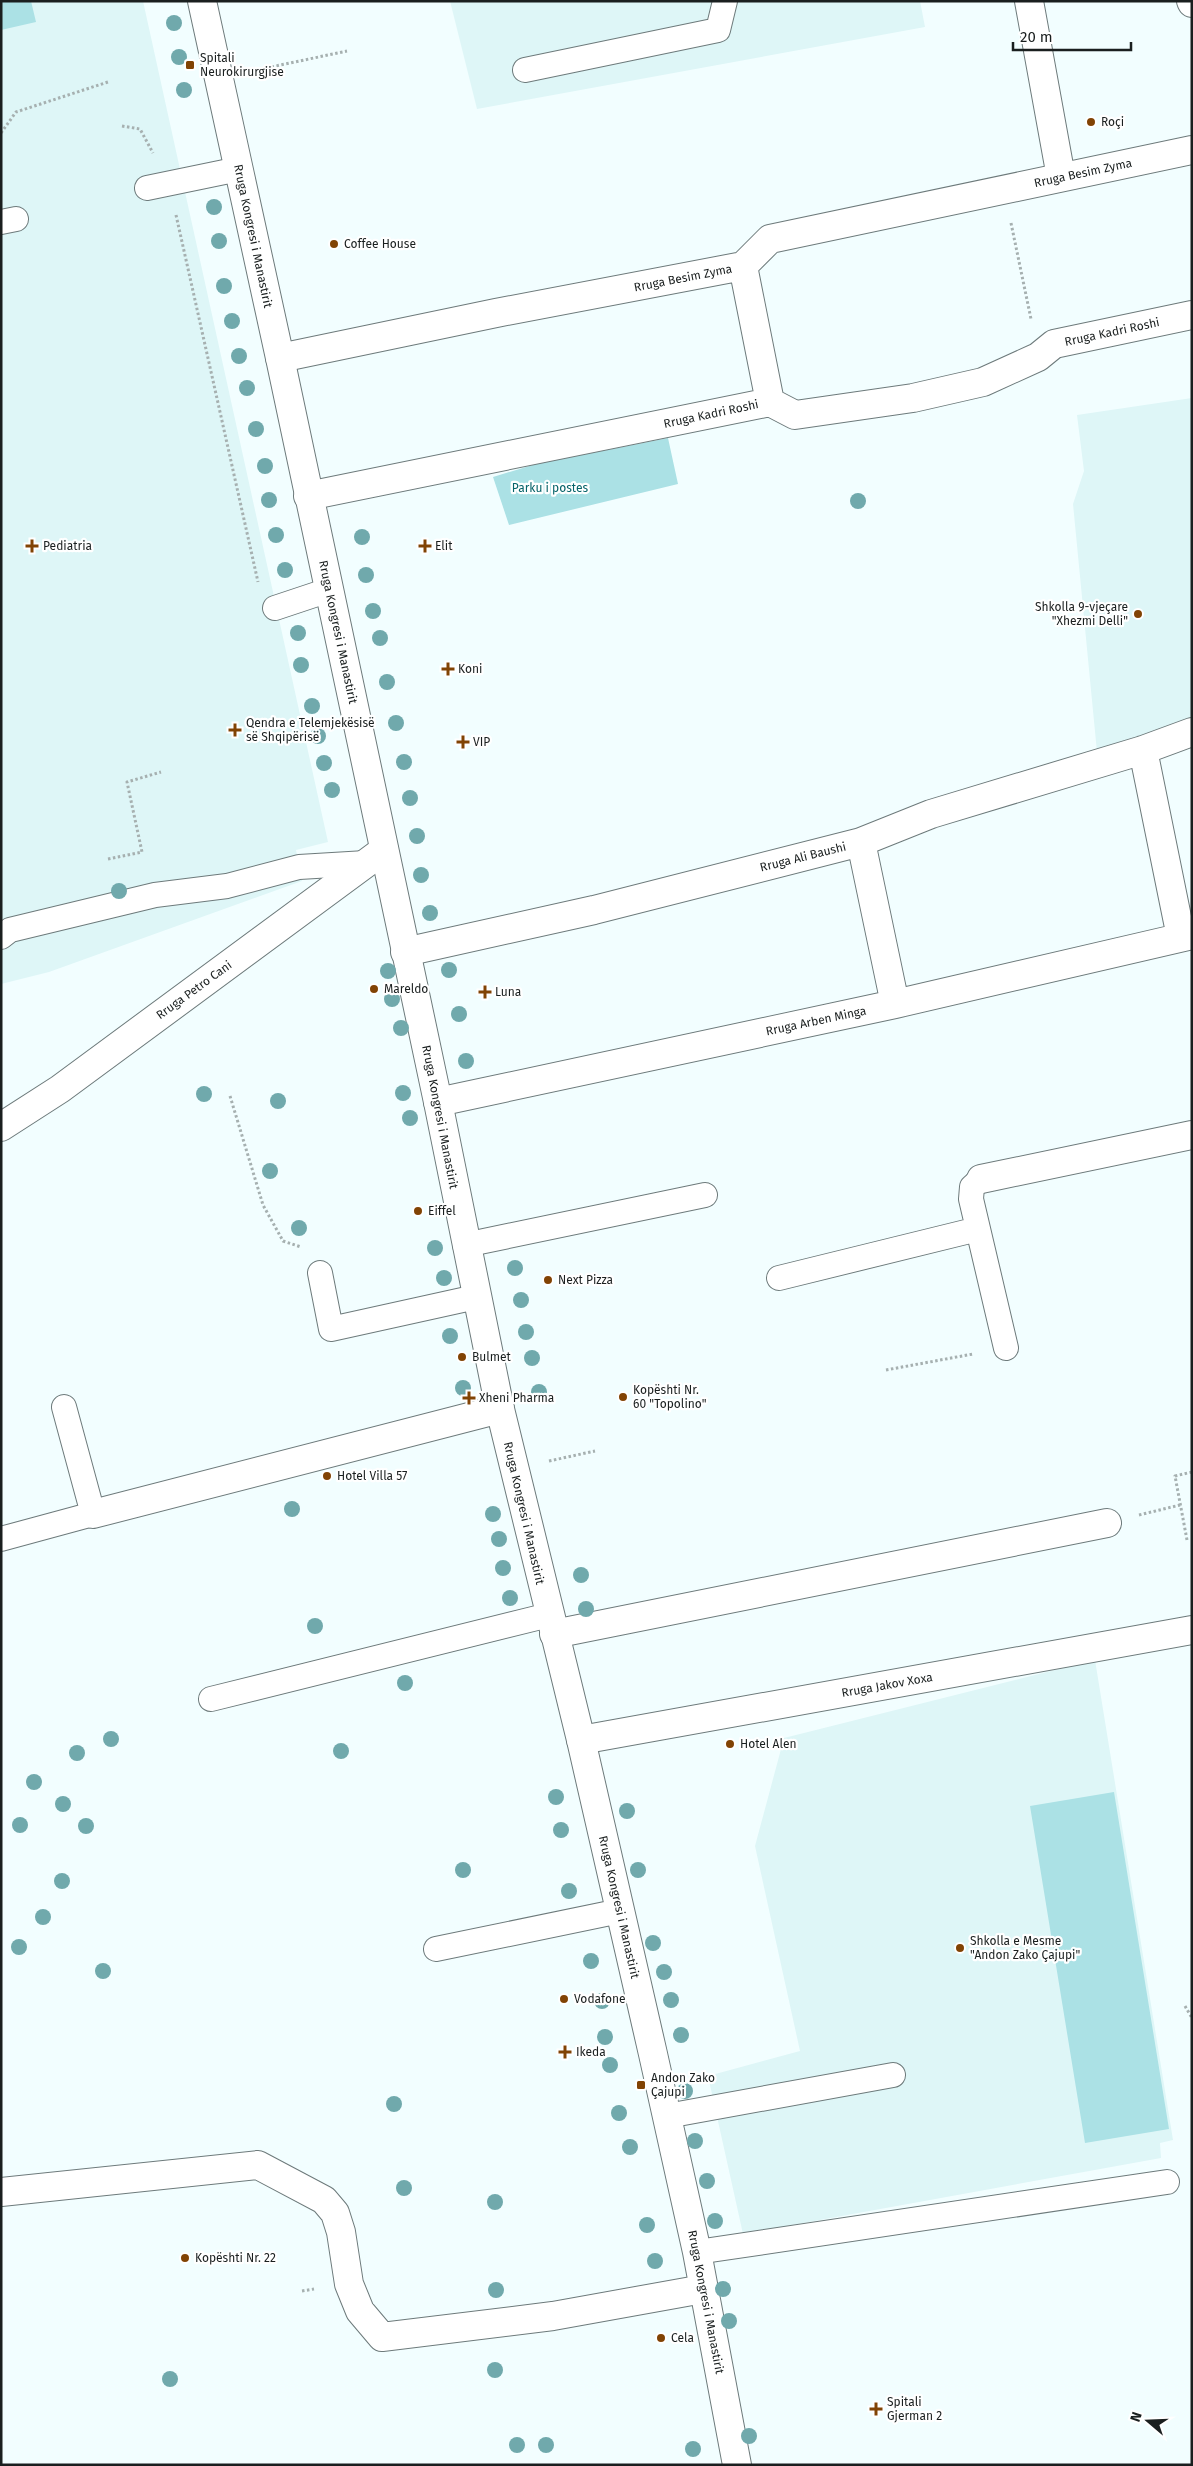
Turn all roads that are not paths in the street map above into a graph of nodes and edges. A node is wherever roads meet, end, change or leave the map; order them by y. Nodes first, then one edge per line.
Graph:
1 (202, 1) edge
2 (725, 1) edge
3 (1029, 1) edge
4 (525, 70) dead end
5 (1192, 150) edge
6 (239, 170) junction
7 (1061, 177) junction
8 (158, 186) road end
9 (743, 266) junction
10 (1192, 315) edge
11 (280, 358) junction
12 (770, 402) junction
13 (308, 496) junction
14 (329, 590) junction
15 (275, 608) dead end
16 (1192, 732) edge
17 (1143, 750) junction
18 (861, 842) junction
19 (375, 857) junction
20 (1186, 936) edge
21 (1, 937) edge
22 (405, 952) junction
23 (895, 1004) junction
24 (438, 1102) junction
25 (1, 1127) edge
26 (1192, 1135) edge
27 (981, 1178) joint
28 (705, 1195) dead end
29 (978, 1229) junction
30 (466, 1245) junction
31 (320, 1273) dead end
32 (779, 1278) dead end
33 (476, 1297) junction
34 (1006, 1348) road end
35 (64, 1407) dead end
36 (500, 1409) junction
37 (93, 1514) junction
38 (1107, 1523) road end
39 (1, 1539) edge
40 (552, 1624) junction
41 (1192, 1630) edge
42 (212, 1699) dead end
43 (581, 1740) junction
44 (620, 1912) junction
45 (436, 1949) dead end
46 (893, 2075) dead end
47 (667, 2116) junction
48 (1167, 2182) dead end
49 (1, 2192) edge
50 (697, 2252) junction
51 (703, 2289) junction
52 (737, 2465) edge

1 - 6 street, Rruga Kongresi i Manastirit
2 - 4 lane
3 - 7 street
5 - 7 street, Rruga Besim Zyma
6 - 8 lane
6 - 11 street, Rruga Kongresi i Manastirit
7 - 9 street, Rruga Besim Zyma
9 - 11 street, Rruga Besim Zyma
9 - 12 street
10 - 12 street, Rruga Kadri Roshi
11 - 13 street, Rruga Kongresi i Manastirit
12 - 13 street, Rruga Kadri Roshi
13 - 14 street, Rruga Kongresi i Manastirit
14 - 15 lane
14 - 19 street, Rruga Kongresi i Manastirit
16 - 17 street, Rruga Ali Baushi
17 - 18 street, Rruga Ali Baushi
17 - 20 street
18 - 22 street, Rruga Ali Baushi
18 - 23 street
19 - 21 lane
19 - 22 street, Rruga Kongresi i Manastirit
19 - 25 street, Rruga Petro Cani
20 - 23 street, Rruga Arben Minga
22 - 24 street, Rruga Kongresi i Manastirit
23 - 24 street, Rruga Arben Minga
24 - 30 street, Rruga Kongresi i Manastirit
26 - 27 street
27 - 29 lane
28 - 30 lane
29 - 32 lane
29 - 34 lane
30 - 33 street, Rruga Kongresi i Manastirit
31 - 33 lane
33 - 36 street, Rruga Kongresi i Manastirit
35 - 37 lane
36 - 37 street
36 - 40 street, Rruga Kongresi i Manastirit
37 - 39 lane
38 - 40 street
40 - 42 lane
40 - 43 street, Rruga Kongresi i Manastirit
41 - 43 street, Rruga Jakov Xoxa
43 - 44 street, Rruga Kongresi i Manastirit
44 - 45 lane
44 - 47 street, Rruga Kongresi i Manastirit
46 - 47 lane
47 - 50 street, Rruga Kongresi i Manastirit
48 - 50 lane
49 - 51 street
50 - 51 street, Rruga Kongresi i Manastirit
51 - 52 street, Rruga Kongresi i Manastirit

